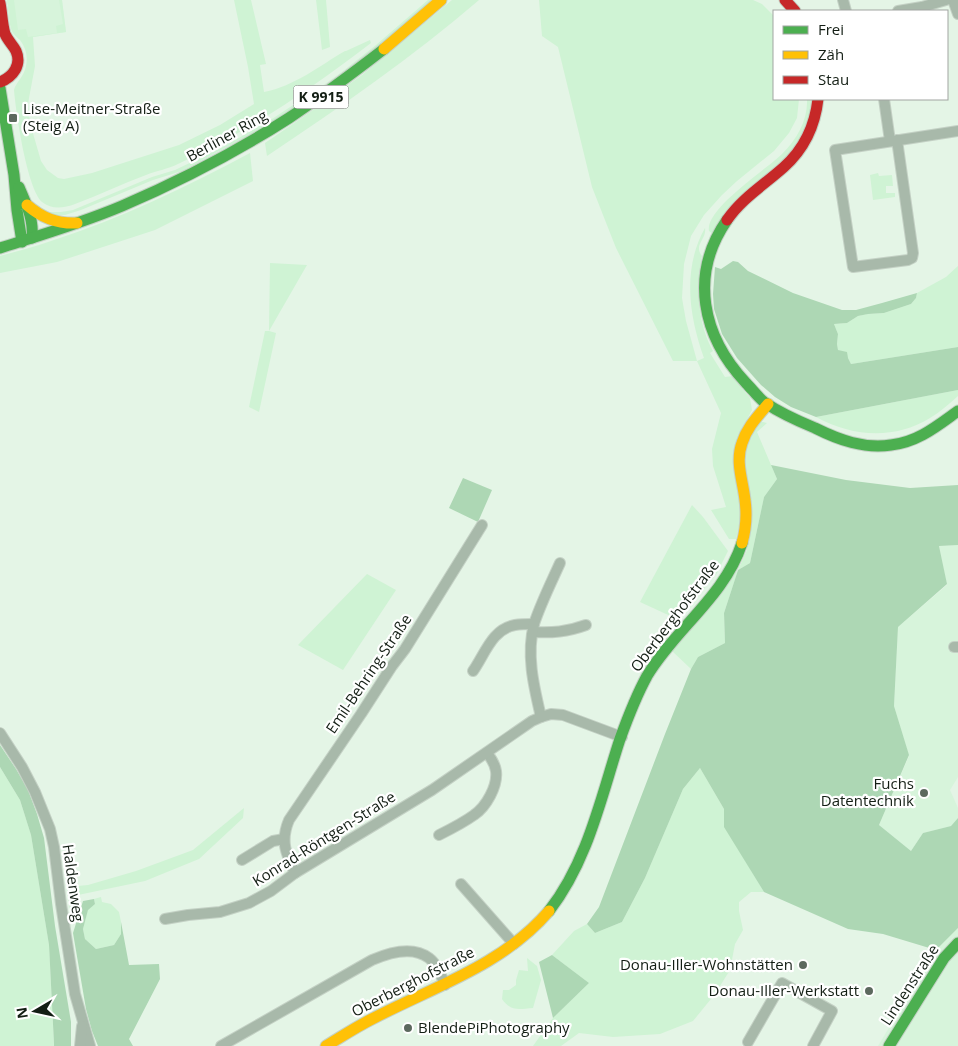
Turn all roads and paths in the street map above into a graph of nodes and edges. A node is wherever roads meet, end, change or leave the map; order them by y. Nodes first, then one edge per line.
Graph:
1 (441, 0) edge
2 (785, 0) edge
3 (946, 0) edge
4 (953, 0) edge
5 (0, 3) edge
6 (794, 10) edge
7 (903, 10) edge
8 (958, 14) edge
9 (4, 40) edge
10 (0, 82) edge
11 (0, 88) edge
12 (818, 100) edge
13 (884, 100) edge
14 (958, 131) edge
15 (893, 140) junction
16 (14, 175) junction
17 (26, 204) junction
18 (77, 223) junction
19 (27, 240) junction
20 (0, 248) edge
21 (768, 404) junction
22 (958, 411) edge
23 (482, 525) dead end
24 (560, 563) dead end
25 (586, 625) dead end
26 (534, 628) junction
27 (474, 671) dead end
28 (541, 717) junction
29 (0, 733) edge
30 (622, 737) junction
31 (487, 753) junction
32 (439, 835) dead end
33 (284, 839) junction
34 (242, 860) dead end
35 (295, 873) junction
36 (461, 884) dead end
37 (165, 920) dead end
38 (958, 943) edge
39 (514, 944) junction
40 (445, 985) junction
41 (82, 1023) junction
42 (748, 1042) dead end
43 (80, 1046) edge
44 (90, 1046) edge
45 (221, 1046) edge
46 (326, 1046) edge
47 (814, 1046) edge
48 (889, 1046) edge

1 - 18 street, Berliner Ring / K 9915
2 - 6 street
3 - 7 street
4 - 8 street
5 - 9 street
9 - 10 street
11 - 16 street
12 - 21 street
13 - 15 street
14 - 15 street
15 - 15 street
16 - 17 street
16 - 19 street
17 - 18 street
17 - 19 street
18 - 19 street, Berliner Ring / K 9915
19 - 20 street, Berliner Ring / K 9915
21 - 22 street
21 - 30 street, Oberberghofstraße
23 - 33 street, Emil-Behring-Straße
24 - 26 street
25 - 26 street
26 - 27 street
26 - 28 street
28 - 30 street, Konrad-Röntgen-Straße
28 - 31 street, Konrad-Röntgen-Straße
29 - 41 street, Haldenweg
30 - 39 street, Oberberghofstraße
31 - 32 street
31 - 35 street, Konrad-Röntgen-Straße
33 - 34 street
33 - 35 street
35 - 37 street, Konrad-Röntgen-Straße
36 - 39 street
38 - 48 street, Lindenstraße
39 - 40 street, Oberberghofstraße
40 - 45 street
40 - 46 street, Oberberghofstraße
41 - 43 street
41 - 44 street, Haldenweg
42 - 47 street

